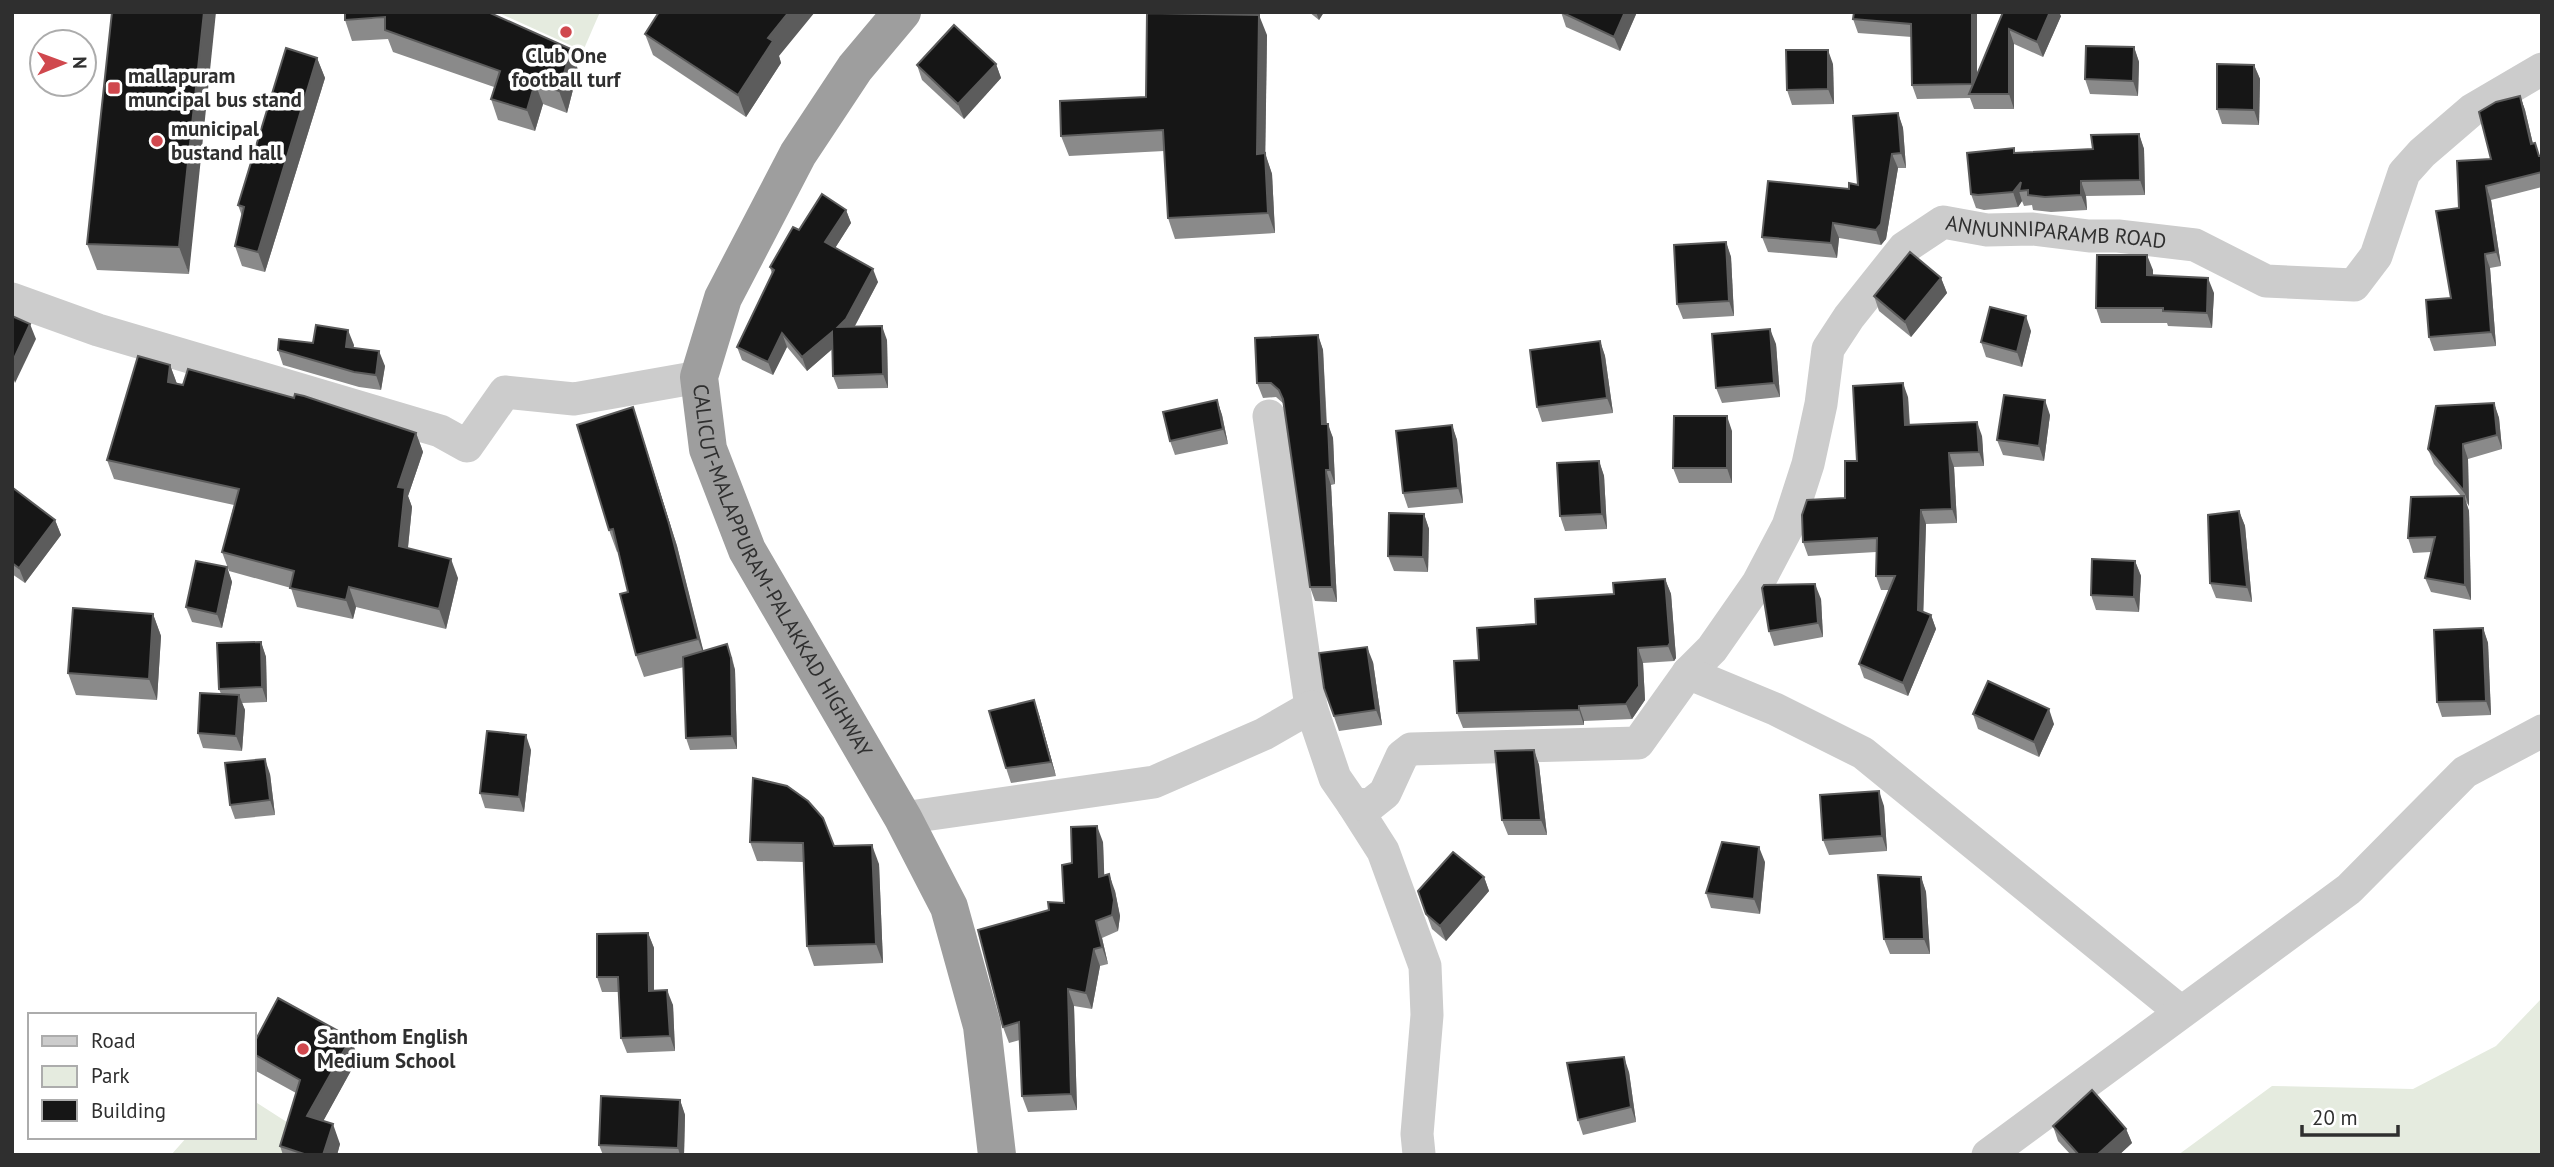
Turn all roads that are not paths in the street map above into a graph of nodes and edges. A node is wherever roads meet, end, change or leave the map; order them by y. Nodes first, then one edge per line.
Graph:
1 (902, 12) edge
2 (2542, 69) edge
3 (12, 299) edge
4 (699, 377) junction
5 (1269, 416) dead end
6 (1688, 673) junction
7 (1311, 707) junction
8 (2542, 731) edge
9 (1353, 804) junction
10 (903, 818) junction
11 (2181, 1012) junction
12 (1419, 1154) edge
13 (997, 1155) edge
14 (1988, 1155) edge

1 - 4 highway, CALICUT-MALAPPURAM-PALAKKAD HIGHWAY
2 - 6 street, ANNUNNIPARAMB ROAD
3 - 4 street
4 - 10 highway, CALICUT-MALAPPURAM-PALAKKAD HIGHWAY
5 - 7 street
6 - 9 street
6 - 11 street
7 - 9 street
7 - 10 street
8 - 11 street
9 - 12 street
10 - 13 highway, CALICUT-MALAPPURAM-PALAKKAD HIGHWAY
11 - 14 street

